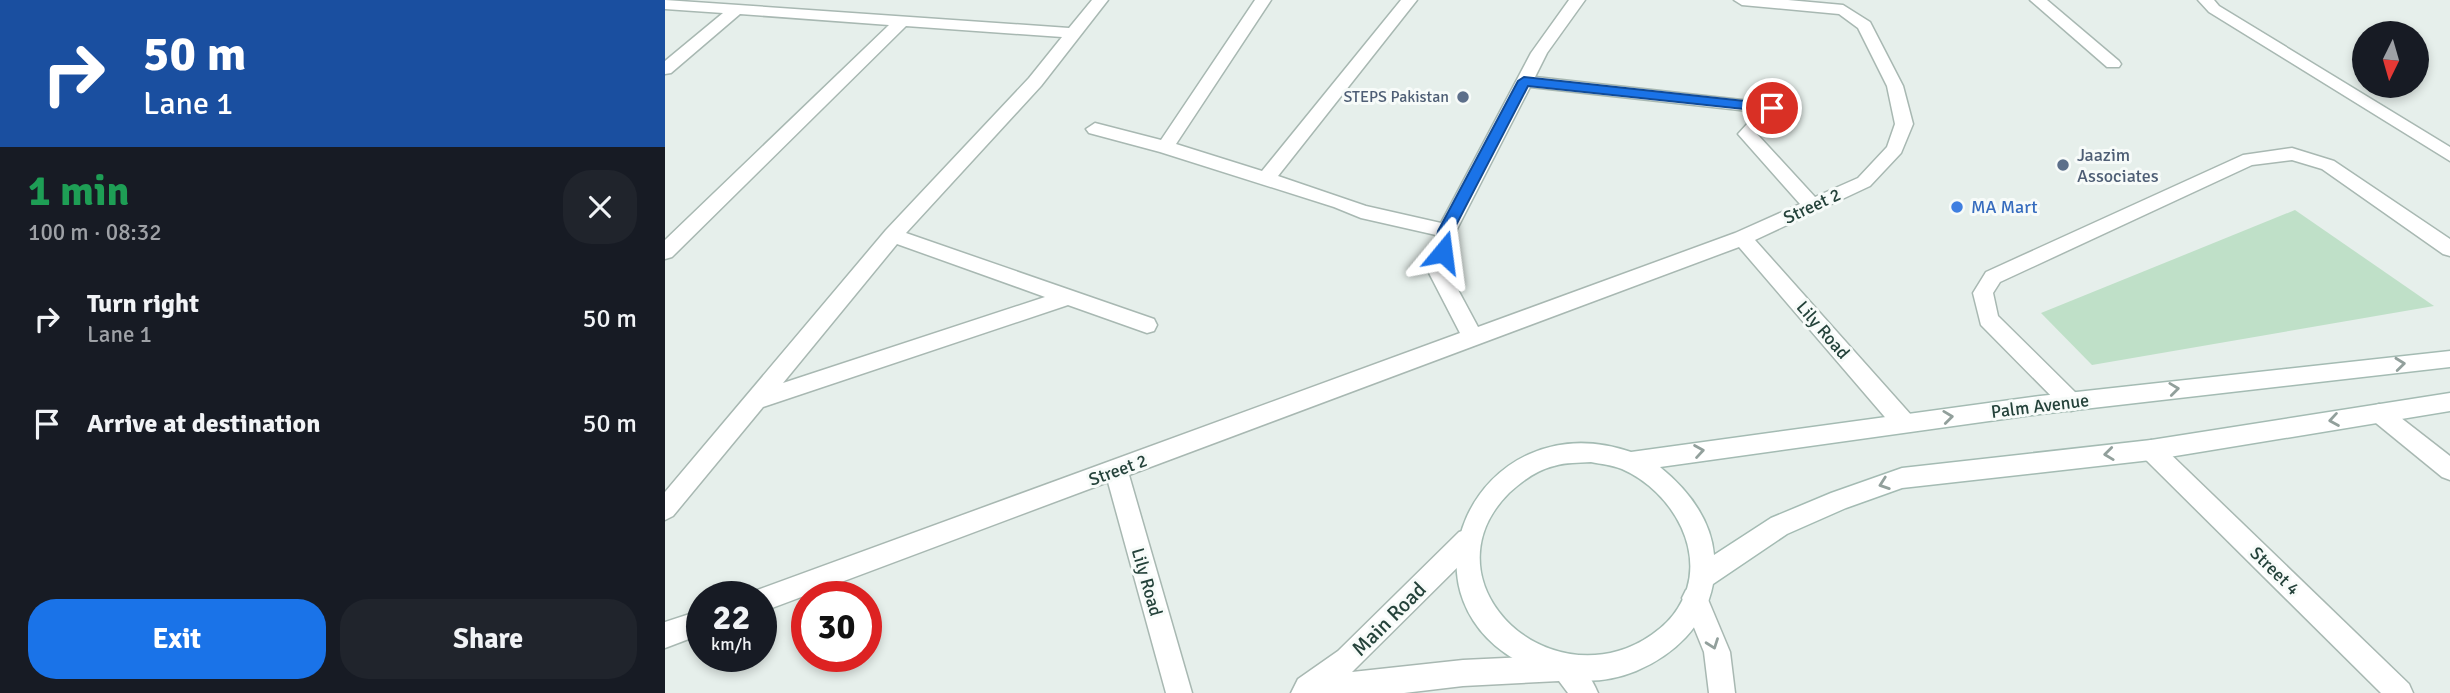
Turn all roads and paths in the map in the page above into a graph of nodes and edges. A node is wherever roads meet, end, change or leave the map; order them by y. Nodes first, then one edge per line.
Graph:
1 (1100, 0) edge
2 (1263, 0) edge
3 (1409, 0) edge
4 (1577, 0) edge
5 (1742, 0) edge
6 (2038, 0) edge
7 (2206, 0) edge
8 (665, 4) edge
9 (737, 9) junction
10 (901, 22) junction
11 (1073, 33) junction
12 (2113, 64) dead end
13 (665, 69) edge
14 (1524, 81) junction
15 (1095, 128) dead end
16 (1165, 147) junction
17 (2450, 155) edge
18 (1266, 179) junction
19 (1812, 206) junction
20 (1445, 231) junction
21 (893, 235) junction
22 (1742, 238) junction
23 (2450, 249) edge
24 (665, 252) edge
25 (1068, 297) junction
26 (1147, 325) dead end
27 (1473, 338) junction
28 (2450, 359) edge
29 (754, 401) junction
30 (2071, 402) junction
31 (2450, 402) edge
32 (2379, 413) junction
33 (1904, 423) junction
34 (2151, 450) junction
35 (1631, 462) junction
36 (2450, 470) edge
37 (1115, 471) junction
38 (665, 509) edge
39 (1468, 540) junction
40 (1699, 587) junction
41 (777, 594) edge
42 (686, 628) edge
43 (665, 635) edge
44 (1565, 668) junction
45 (1301, 692) edge
46 (1179, 693) edge
47 (1584, 693) edge
48 (1722, 693) edge
49 (2400, 693) edge

1 - 11 street
2 - 16 street
3 - 18 street
4 - 14 street
5 - 19 street, Street 2
6 - 12 street
7 - 17 street
8 - 9 street
9 - 10 street
9 - 13 street
10 - 11 street
10 - 24 street
11 - 21 street
14 - 19 street
14 - 20 street
15 - 16 street
16 - 18 street
18 - 20 street
19 - 22 street, Street 2
20 - 27 street
21 - 25 street
21 - 29 street
22 - 27 street, Street 2
22 - 33 street, Lily Road
23 - 30 street
25 - 26 street
25 - 29 street
27 - 37 street, Street 2
30 -> 28 street, Palm Avenue
29 - 38 street
33 -> 30 street, Palm Avenue
31 - 32 street
32 -> 34 street
32 - 36 street
35 -> 33 street, Palm Avenue
34 -> 40 street
34 - 49 street, Street 4
35 - 39 street
35 - 40 street
37 - 41 street, Street 2
37 - 46 street, Lily Road
39 - 44 street
39 - 45 street, Main Road
40 - 44 street
40 -> 48 street
42 - 43 street
44 - 45 street, Main Road
44 - 47 street

